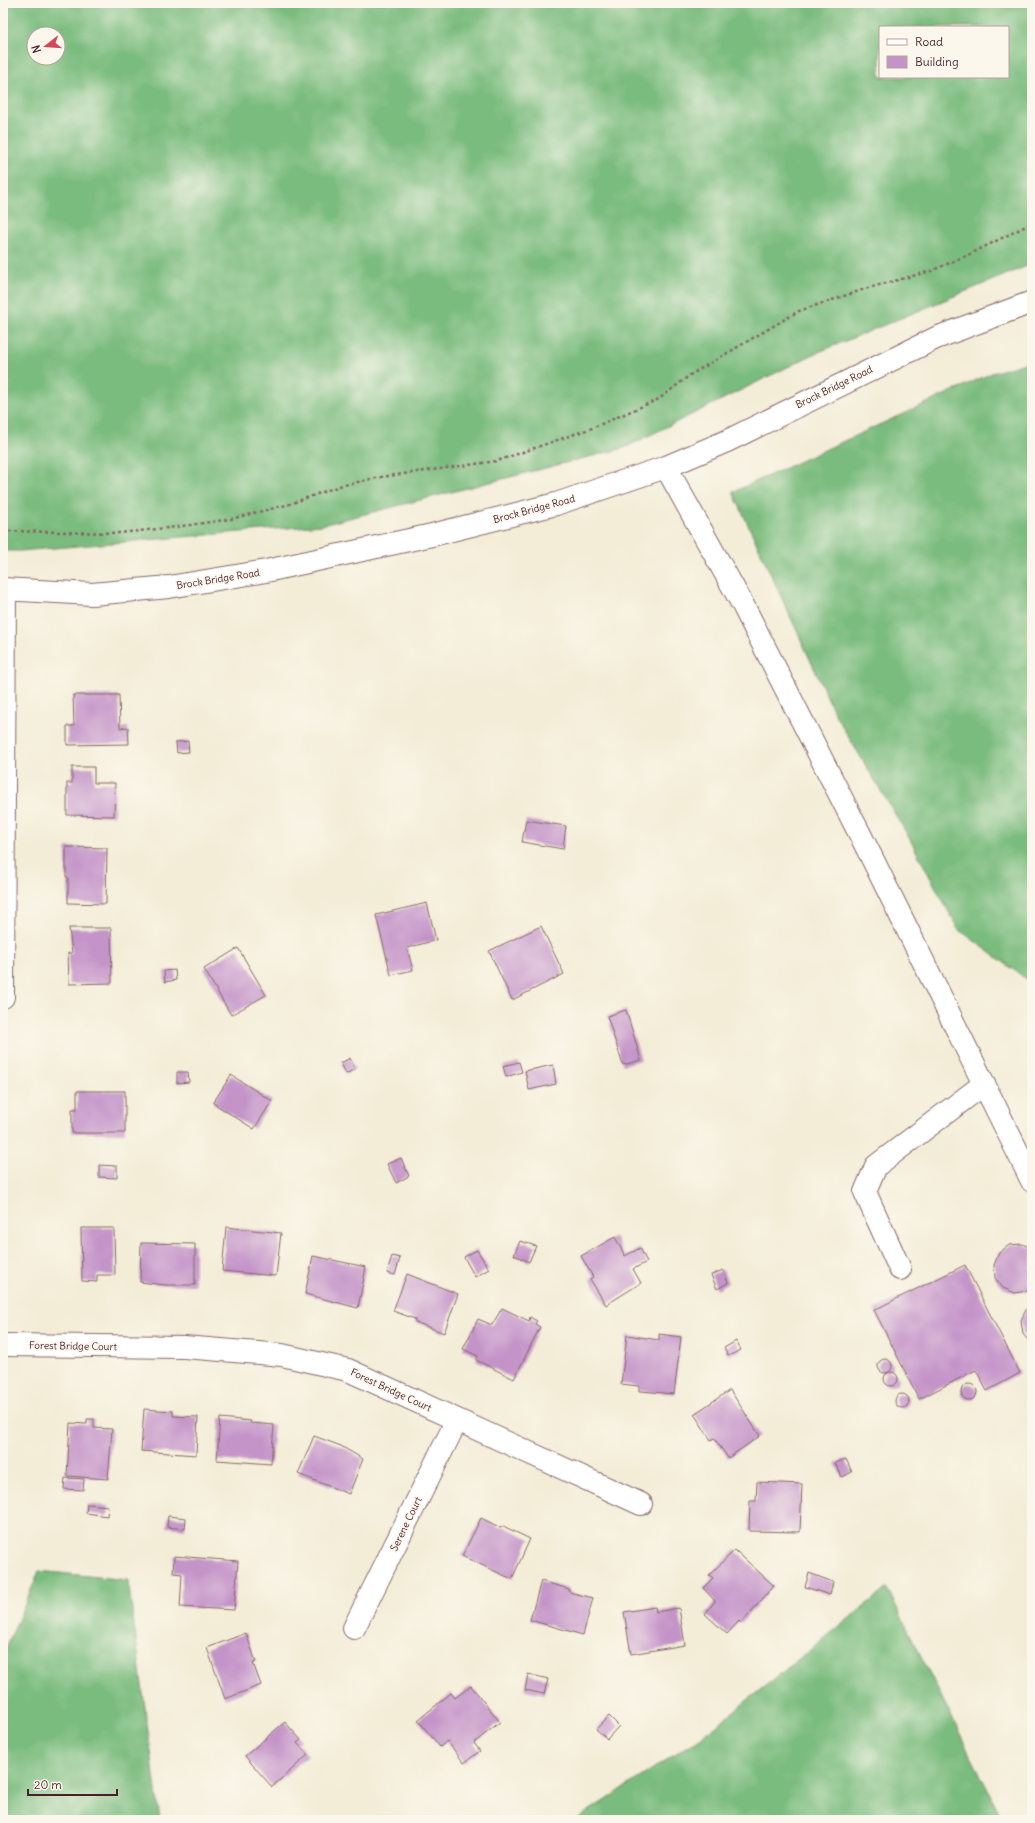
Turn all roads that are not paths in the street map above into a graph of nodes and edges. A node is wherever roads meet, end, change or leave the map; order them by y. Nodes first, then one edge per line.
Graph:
1 (1032, 302) edge
2 (666, 467) junction
3 (4, 589) edge
4 (3, 997) edge
5 (984, 1084) junction
6 (1032, 1180) edge
7 (900, 1269) dead end
8 (3, 1345) edge
9 (458, 1420) junction
10 (641, 1504) dead end
11 (354, 1628) dead end

1 - 2 street, Brock Bridge Road
2 - 3 street, Brock Bridge Road
2 - 5 street
3 - 4 street
5 - 6 street
5 - 7 street
8 - 9 street, Forest Bridge Court
9 - 10 street, Forest Bridge Court
9 - 11 street, Serene Court

